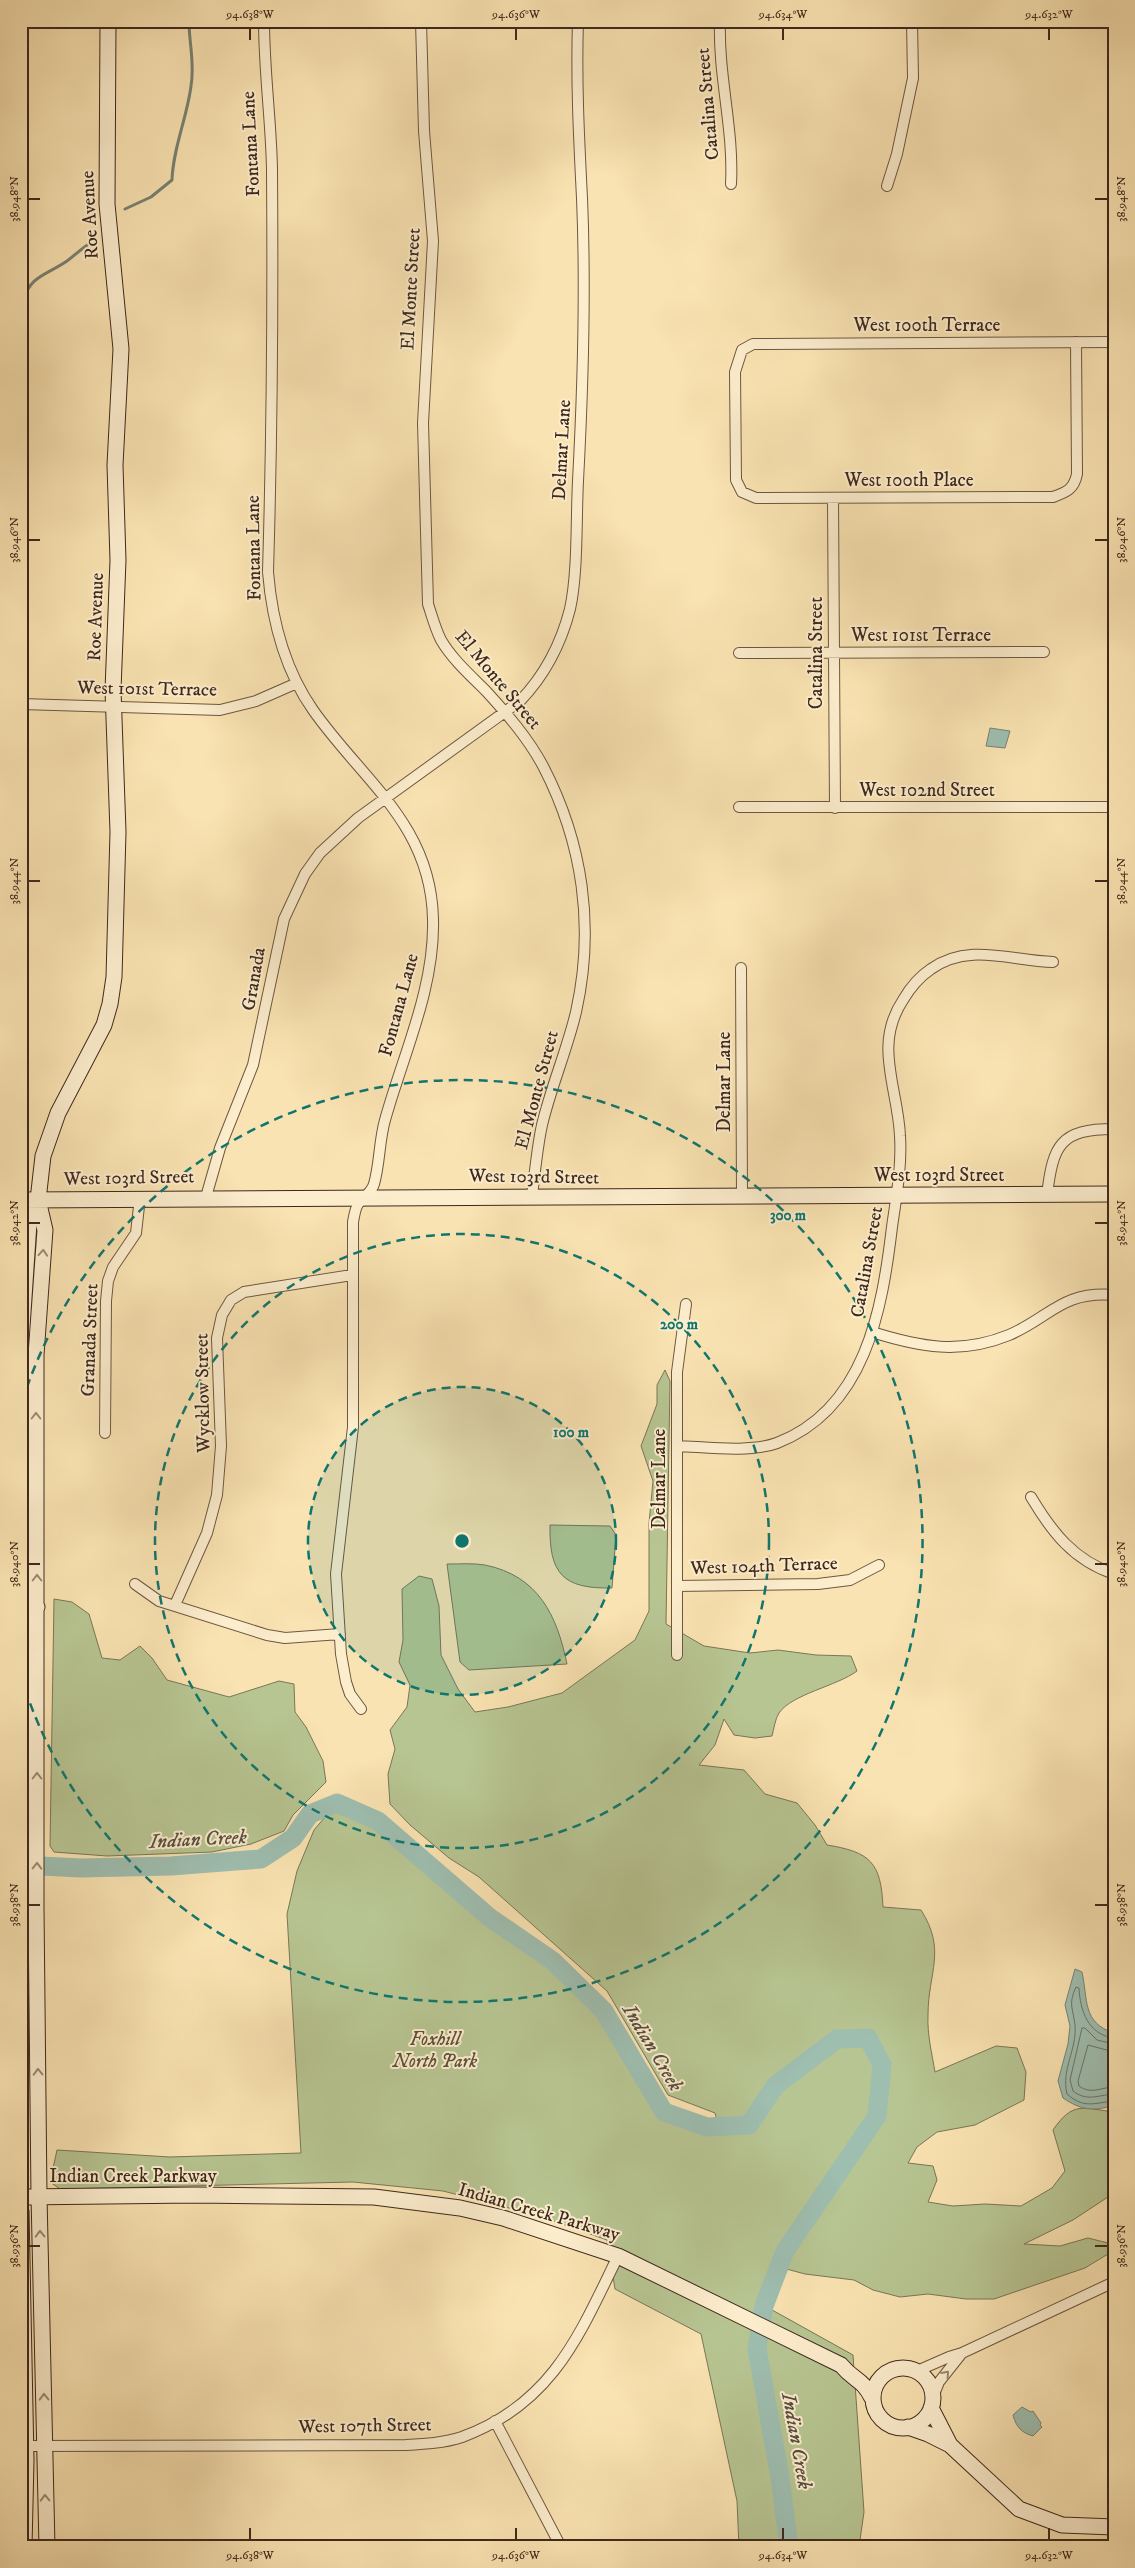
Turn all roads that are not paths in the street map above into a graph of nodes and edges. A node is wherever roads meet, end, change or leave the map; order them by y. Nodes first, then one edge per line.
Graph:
1 (108, 21) edge
2 (264, 21) edge
3 (421, 21) edge
4 (578, 21) edge
5 (720, 21) edge
6 (912, 21) edge
7 (731, 184) dead end
8 (887, 186) dead end
9 (1076, 342) junction
10 (1114, 342) edge
11 (742, 350) joint
12 (833, 498) junction
13 (1044, 652) dead end
14 (834, 653) junction
15 (739, 654) dead end
16 (297, 683) junction
17 (21, 704) edge
18 (114, 705) junction
19 (505, 712) junction
20 (386, 798) junction
21 (739, 807) dead end
22 (1114, 807) edge
23 (835, 808) junction
24 (1052, 962) dead end
25 (741, 968) dead end
26 (1114, 1129) edge
27 (1114, 1194) edge
28 (742, 1195) junction
29 (1046, 1195) junction
30 (532, 1196) junction
31 (896, 1196) junction
32 (140, 1197) junction
33 (206, 1197) junction
34 (364, 1197) junction
35 (21, 1200) edge
36 (38, 1200) junction
37 (352, 1274) junction
38 (1114, 1295) edge
39 (686, 1304) dead end
40 (872, 1332) junction
41 (21, 1342) edge
42 (105, 1433) dead end
43 (678, 1446) junction
44 (1031, 1497) dead end
45 (879, 1566) dead end
46 (1114, 1574) edge
47 (136, 1584) dead end
48 (677, 1586) junction
49 (21, 1604) edge
50 (175, 1605) junction
51 (37, 1607) junction
52 (340, 1634) junction
53 (677, 1655) dead end
54 (361, 1709) dead end
55 (39, 2196) junction
56 (21, 2197) edge
57 (21, 2210) edge
58 (618, 2256) junction
59 (1114, 2282) edge
60 (962, 2353) junction
61 (841, 2366) junction
62 (917, 2372) junction
63 (886, 2373) junction
64 (872, 2398) junction
65 (932, 2402) junction
66 (495, 2421) junction
67 (908, 2427) junction
68 (23, 2446) edge
69 (45, 2446) junction
70 (950, 2446) junction
71 (1114, 2527) edge
72 (24, 2547) edge
73 (47, 2547) edge
74 (561, 2547) edge

1 - 18 main road, Roe Avenue
2 - 16 street, Fontana Lane
3 - 19 street, El Monte Street
4 - 19 street, Delmar Lane
5 - 7 street, Catalina Street
6 - 8 street
9 - 10 street, West 100th Terrace
9 - 11 street, West 100th Terrace
9 - 12 street, West 100th Place
11 - 12 street, West 100th Place
12 - 14 street, Catalina Street
13 - 14 street, West 101st Terrace
14 - 15 street, West 101st Terrace
14 - 23 street, Catalina Street
16 - 18 street, West 101st Terrace
16 - 20 street, Fontana Lane
17 - 18 street, West 101st Terrace
18 - 36 main road, Roe Avenue
19 - 20 street, Delmar Lane
19 - 30 street, El Monte Street
20 - 33 street, Granada
20 - 34 street, Fontana Lane
21 - 23 street, West 102nd Street
22 - 23 street, West 102nd Street
24 - 31 street, Catalina Street
25 - 28 street, Delmar Lane
26 - 29 street
27 - 29 main road, West 103rd Street
28 - 30 main road, West 103rd Street
28 - 31 main road, West 103rd Street
29 - 31 main road, West 103rd Street
30 - 34 main road, West 103rd Street
31 - 40 street, Catalina Street
32 - 33 main road, West 103rd Street
32 - 36 main road, West 103rd Street
32 - 42 street, Granada Street
33 - 34 main road, West 103rd Street
34 - 37 street
35 - 36 main road, West 103rd Street
36 - 41 main road, Roe Avenue
51 -> 36 main road, Roe Avenue
37 - 50 street, Wycklow Street
37 - 52 street
38 - 40 street
39 - 43 street, Delmar Lane
40 - 43 street, Catalina Street
43 - 48 street, Delmar Lane
44 - 46 street
45 - 48 street, West 104th Terrace
47 - 50 street
48 - 53 street, Delmar Lane
49 - 51 main road
50 - 52 street
55 -> 51 main road, Roe Avenue
52 - 54 street
55 - 56 main road, Indian Creek Parkway
55 - 58 main road, Indian Creek Parkway
69 -> 55 main road, Roe Avenue
57 - 68 main road
58 - 61 main road, Indian Creek Parkway
58 - 66 street, West 107th Street
59 - 60 street
60 - 62 street
65 -> 60 street
61 - 63 main road, Indian Creek Parkway
61 - 64 main road, Indian Creek Parkway
62 - 63 main road
62 - 65 main road
63 - 64 main road
64 - 67 main road
65 - 67 main road
65 - 70 main road
66 - 69 street, West 107th Street
66 - 74 street
67 - 70 main road
68 - 69 street, West 107th Street
68 - 72 main road
73 -> 69 main road, Roe Avenue
70 - 71 main road

